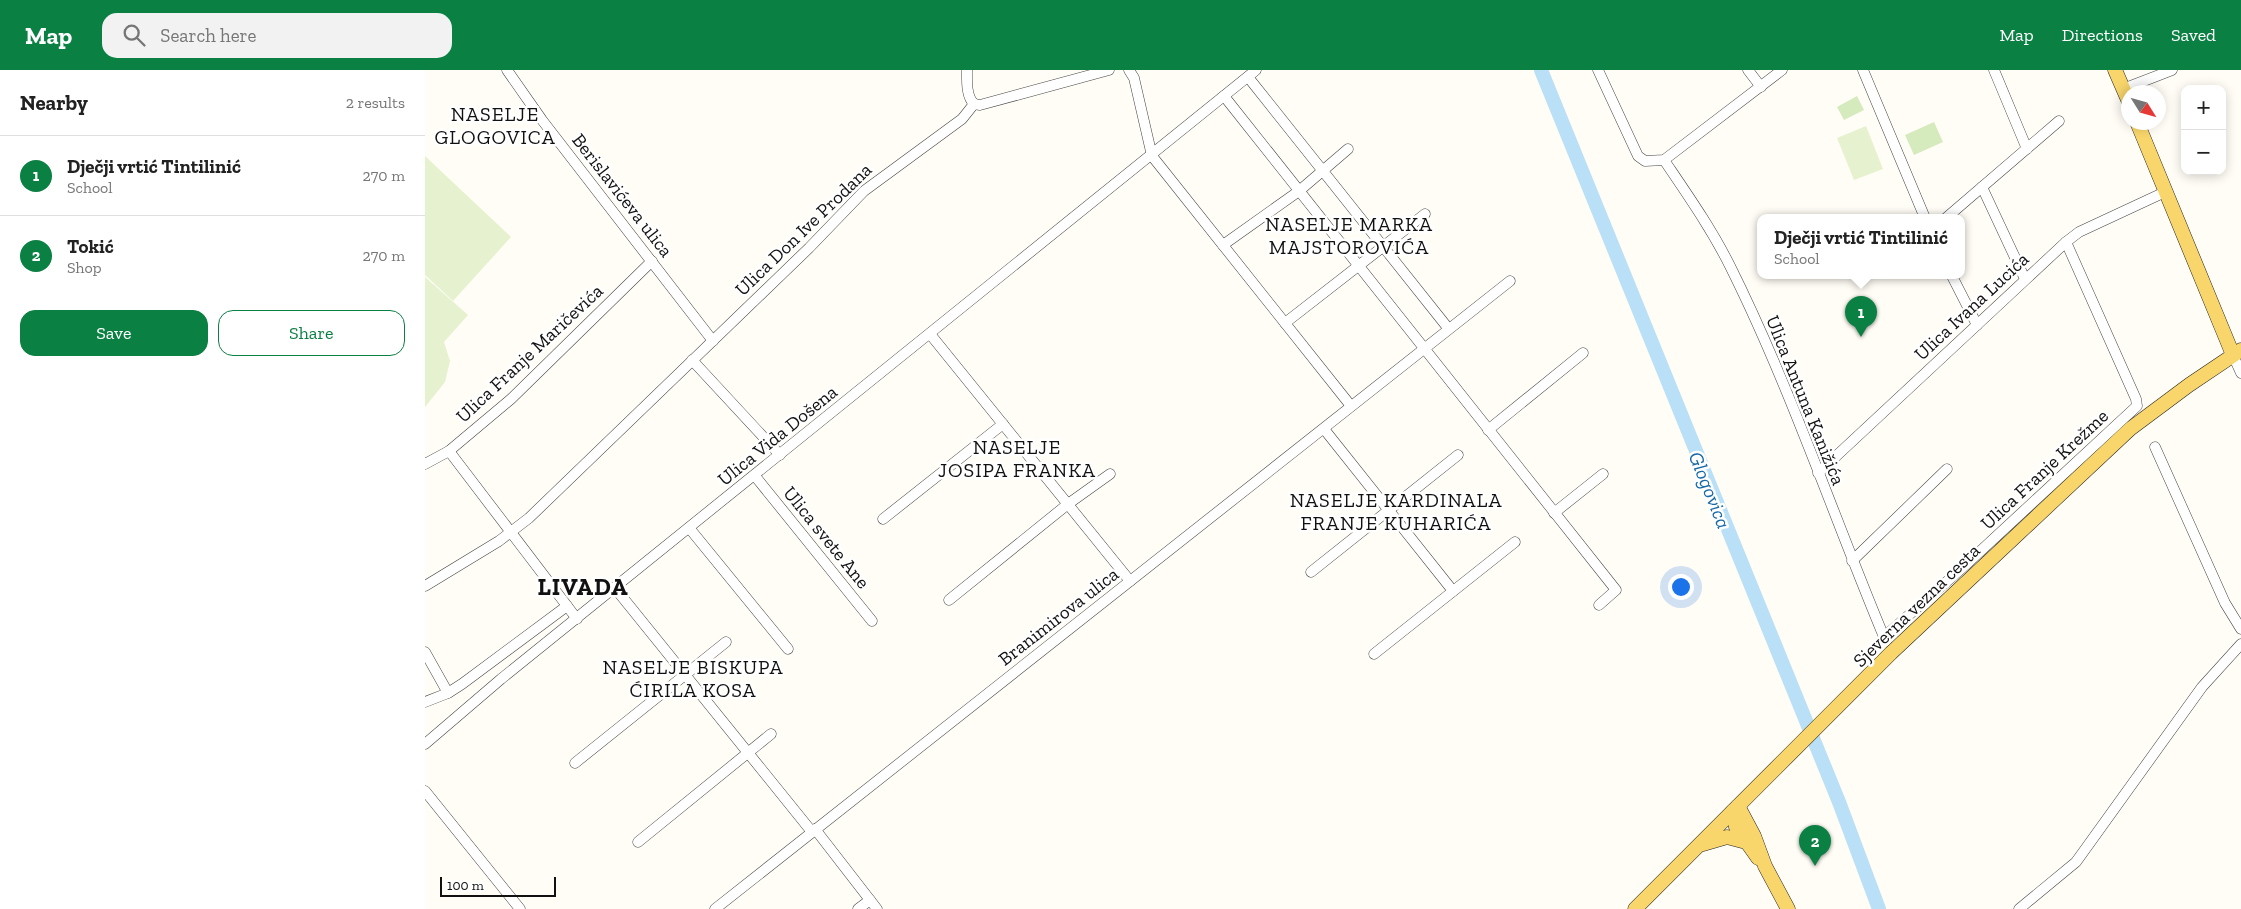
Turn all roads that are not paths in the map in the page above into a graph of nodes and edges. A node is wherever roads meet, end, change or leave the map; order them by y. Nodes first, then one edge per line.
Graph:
1 (507, 70) edge
2 (967, 70) edge
3 (1109, 70) edge
4 (1129, 70) edge
5 (1598, 70) edge
6 (1748, 70) edge
7 (1782, 70) edge
8 (1863, 70) edge
9 (1994, 70) edge
10 (2115, 70) edge
11 (2172, 70) edge
12 (1252, 73) edge
13 (2121, 85) edge
14 (2145, 85) edge
15 (1761, 87) junction
16 (1224, 96) junction
17 (974, 104) junction
18 (2059, 121) dead end
19 (2140, 130) edge
20 (1348, 148) dead end
21 (2027, 149) junction
22 (1152, 156) junction
23 (1664, 160) junction
24 (1323, 170) junction
25 (1982, 187) junction
26 (1299, 191) junction
27 (2165, 192) junction
28 (1425, 214) dead end
29 (1923, 214) edge
30 (1950, 214) edge
31 (2066, 242) junction
32 (1223, 246) junction
33 (1383, 246) junction
34 (652, 261) junction
35 (1358, 266) junction
36 (1954, 279) edge
37 (2025, 279) junction
38 (1510, 281) dead end
39 (1285, 323) junction
40 (1977, 325) junction
41 (1448, 328) junction
42 (929, 334) junction
43 (713, 340) junction
44 (1423, 349) junction
45 (2237, 352) edge
46 (1583, 353) dead end
47 (692, 360) junction
48 (2241, 373) edge
49 (1351, 406) junction
50 (1003, 424) junction
51 (1324, 429) junction
52 (1488, 430) junction
53 (2155, 447) dead end
54 (449, 451) junction
55 (780, 455) junction
56 (1458, 455) dead end
57 (425, 464) edge
58 (1947, 469) dead end
59 (1818, 473) junction
60 (1110, 474) dead end
61 (1603, 474) dead end
62 (755, 476) junction
63 (1068, 504) junction
64 (1388, 510) junction
65 (1554, 513) junction
66 (883, 519) dead end
67 (690, 529) junction
68 (510, 534) junction
69 (1515, 542) dead end
70 (1852, 561) junction
71 (1311, 572) dead end
72 (1965, 574) junction
73 (1131, 581) junction
74 (425, 586) edge
75 (615, 588) junction
76 (1453, 591) junction
77 (949, 600) dead end
78 (1599, 605) dead end
79 (567, 606) junction
80 (577, 619) junction
81 (873, 621) dead end
82 (2241, 629) edge
83 (1884, 637) joint
84 (725, 642) dead end
85 (2241, 644) edge
86 (788, 649) dead end
87 (425, 652) edge
88 (1374, 654) dead end
89 (685, 674) junction
90 (448, 693) junction
91 (425, 702) edge
92 (771, 734) dead end
93 (425, 744) edge
94 (748, 754) junction
95 (575, 763) dead end
96 (425, 791) edge
97 (1735, 809) junction
98 (814, 831) junction
99 (638, 842) dead end
100 (1746, 842) junction
101 (1698, 846) junction
102 (1765, 866) junction
103 (870, 900) junction
104 (521, 909) edge
105 (715, 909) edge
106 (858, 909) edge
107 (877, 909) edge
108 (1635, 909) edge
109 (1787, 909) edge
110 (2019, 909) edge

1 - 34 street, Berislavićeva ulica
2 - 17 street
3 - 17 street
4 - 22 street
5 - 23 street
6 - 15 street
7 - 15 street
8 - 29 street
9 - 21 street
10 - 13 main road
11 - 14 street
12 - 16 street, Ulica Vida Došena
12 - 24 street
15 - 23 street
16 - 22 street, Ulica Vida Došena
16 - 26 street
17 - 43 street, Ulica Don Ive Prodana
18 - 21 street
19 - 27 main road
20 - 24 street
21 - 25 street
22 - 32 street
22 - 42 street, Ulica Vida Došena
23 - 59 street, Ulica Antuna Kanižića
24 - 26 street
24 - 33 street
25 - 30 street
25 - 37 street
26 - 32 street
26 - 35 street
27 - 31 street, Ulica Ivana Lucića
27 - 45 main road
28 - 33 street
31 - 37 street, Ulica Ivana Lucića
31 - 72 street, Ulica Franje Krežme
32 - 39 street
33 - 35 street
33 - 41 street
34 - 43 street, Berislavićeva ulica
34 - 54 street, Ulica Franje Maričevića
35 - 39 street
35 - 44 street
36 - 40 street
37 - 40 street, Ulica Ivana Lucića
38 - 41 street, Branimirova ulica
39 - 49 street
40 - 59 street, Ulica Ivana Lucića
41 - 44 street, Branimirova ulica
42 - 50 street
42 - 55 street, Ulica Vida Došena
43 - 47 street, Ulica Don Ive Prodana
44 - 49 street, Branimirova ulica
44 - 52 street
45 - 48 street
45 - 72 main road, Sjeverna vezna cesta
46 - 52 street
47 - 55 street
47 - 68 street, Ulica Don Ive Prodana
49 - 51 street, Branimirova ulica
50 - 63 street
50 - 66 street
51 - 64 street
51 - 73 street, Branimirova ulica
52 - 65 street
53 - 82 street
54 - 57 street, Ulica Franje Maričevića
54 - 68 street
55 - 62 street, Ulica Vida Došena
56 - 64 street
58 - 70 street
59 - 70 street, Ulica Antuna Kanižića
60 - 63 street
61 - 65 street
62 - 67 street, Ulica Vida Došena
62 - 81 street, Ulica svete Ane
63 - 73 street
63 - 77 street
64 - 71 street
64 - 76 street
65 - 78 street
67 - 75 street, Ulica Vida Došena
67 - 86 street
68 - 74 street, Ulica Don Ive Prodana
68 - 79 street
69 - 76 street
70 - 83 street, Ulica Antuna Kanižića
72 - 83 street, Ulica Franje Krežme
72 - 97 main road, Sjeverna vezna cesta
73 - 98 street, Branimirova ulica
75 - 80 street, Ulica Vida Došena
75 - 89 street
76 - 88 street
79 - 80 street
79 - 90 street
80 - 93 street, Ulica Vida Došena
84 - 89 street
85 - 110 street
87 - 90 street
89 - 94 street
89 - 95 street
90 - 91 street
92 - 94 street
94 - 98 street
94 - 99 street
96 - 104 street
97 - 100 main road
97 - 101 main road, Sjeverna vezna cesta
97 - 102 main road
98 - 103 street
98 - 105 street, Branimirova ulica
100 - 101 main road
100 - 102 main road
101 - 108 main road, Sjeverna vezna cesta
102 - 109 main road
103 - 106 street
103 - 107 street

